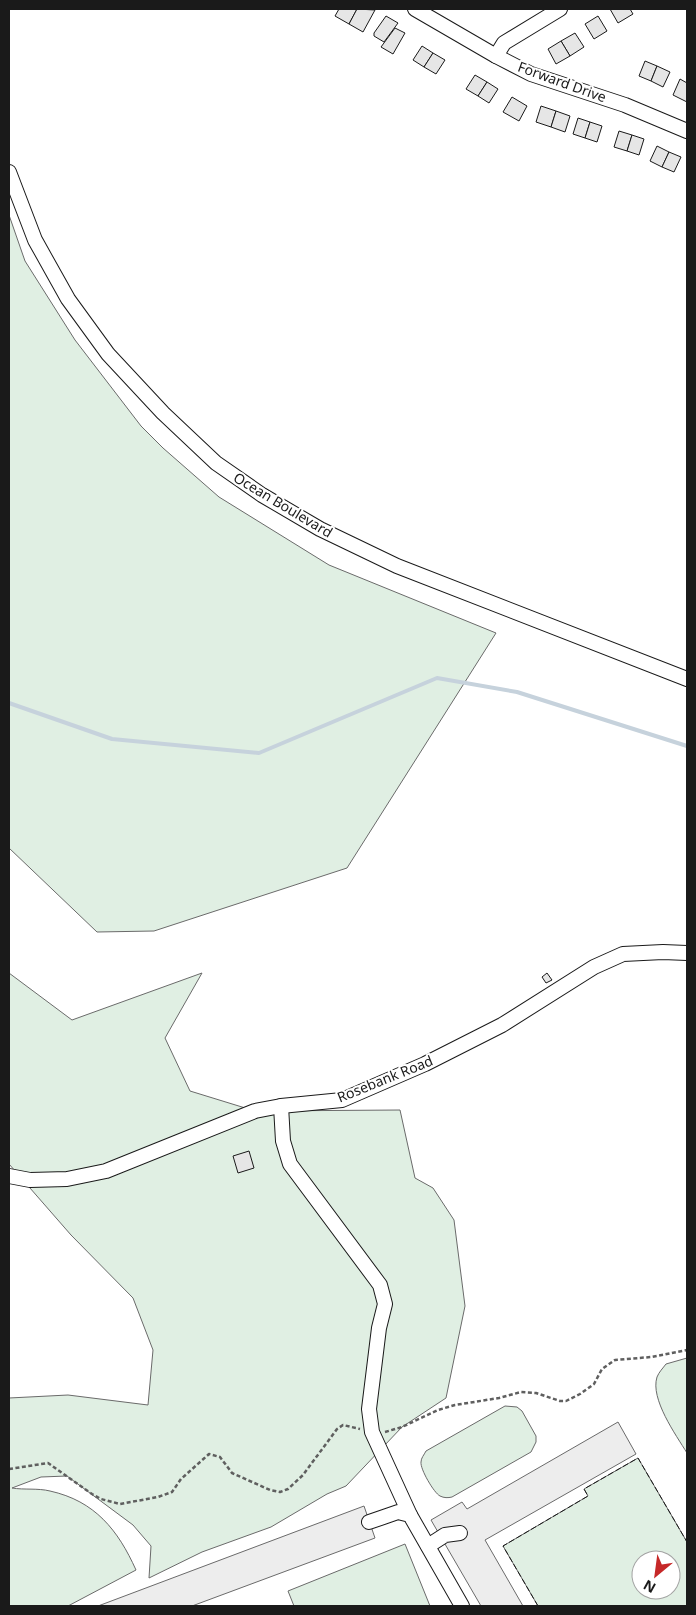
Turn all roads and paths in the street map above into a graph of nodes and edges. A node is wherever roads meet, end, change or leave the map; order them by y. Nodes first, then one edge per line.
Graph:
1 (415, 9) edge
2 (560, 9) edge
3 (496, 56) junction
4 (687, 131) edge
5 (9, 172) edge
6 (687, 679) edge
7 (687, 953) edge
8 (281, 1106) junction
9 (9, 1176) edge
10 (687, 1350) edge
11 (372, 1432) junction
12 (9, 1469) edge
13 (410, 1515) junction
14 (369, 1522) dead end
15 (460, 1533) dead end
16 (428, 1546) junction
17 (462, 1606) edge

1 - 3 street, Forward Drive
2 - 3 street
3 - 4 street, Forward Drive
5 - 6 street, Ocean Boulevard
7 - 8 street, Rosebank Road
8 - 9 street, Rosebank Road
8 - 11 street
10 - 11 path
11 - 12 path
11 - 13 street
13 - 14 street
13 - 16 street
15 - 16 street
16 - 17 street

